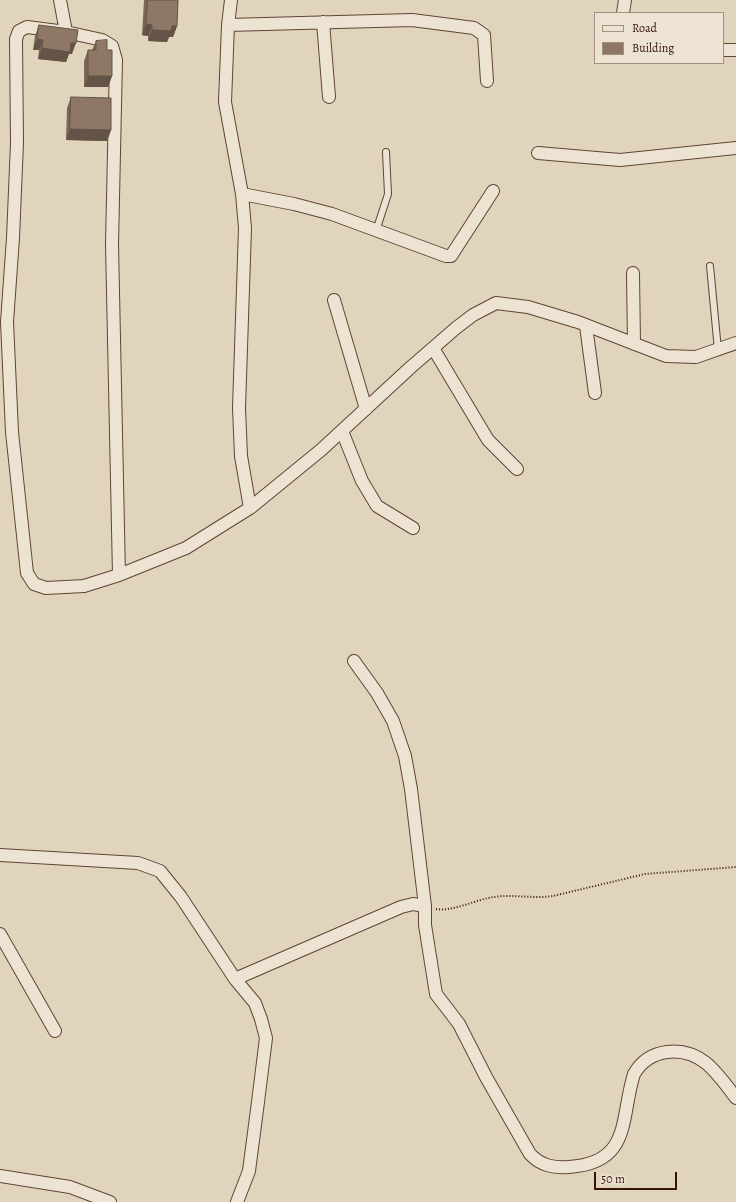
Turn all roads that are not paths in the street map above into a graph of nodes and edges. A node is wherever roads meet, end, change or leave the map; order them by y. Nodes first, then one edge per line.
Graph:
1 (60, 0) edge
2 (231, 0) edge
3 (625, 0) edge
4 (623, 12) edge
5 (323, 22) junction
6 (228, 25) junction
7 (66, 32) junction
8 (724, 50) edge
9 (736, 50) edge
10 (486, 81) dead end
11 (329, 97) dead end
12 (736, 148) edge
13 (386, 152) dead end
14 (538, 153) dead end
15 (493, 191) dead end
16 (242, 194) junction
17 (376, 231) junction
18 (710, 266) dead end
19 (633, 273) dead end
20 (334, 300) dead end
21 (586, 326) junction
22 (736, 343) edge
23 (634, 344) junction
24 (433, 348) junction
25 (718, 350) junction
26 (595, 393) dead end
27 (366, 409) junction
28 (0, 428) edge
29 (342, 431) junction
30 (12, 432) junction
31 (517, 469) dead end
32 (250, 508) junction
33 (413, 528) dead end
34 (119, 575) junction
35 (354, 661) dead end
36 (0, 855) edge
37 (425, 906) junction
38 (0, 934) edge
39 (235, 979) junction
40 (55, 1031) dead end
41 (736, 1098) edge
42 (0, 1176) edge
43 (110, 1202) edge
44 (237, 1202) edge

1 - 7 street
2 - 6 street
3 - 4 street
5 - 6 street
5 - 10 street
5 - 11 street
6 - 16 street
7 - 30 street
7 - 34 street
8 - 9 street
12 - 14 street
13 - 17 lane
15 - 17 street
16 - 17 street
16 - 32 street
18 - 25 lane
19 - 23 street
20 - 27 street
21 - 23 street
21 - 24 street
21 - 26 street
22 - 25 street
23 - 25 street
24 - 27 street
24 - 31 street
27 - 29 street
28 - 30 street
29 - 32 street
29 - 33 street
30 - 34 street
32 - 34 street
35 - 37 street
36 - 39 street
37 - 39 street
37 - 41 street
38 - 40 street
39 - 44 street
42 - 43 street

